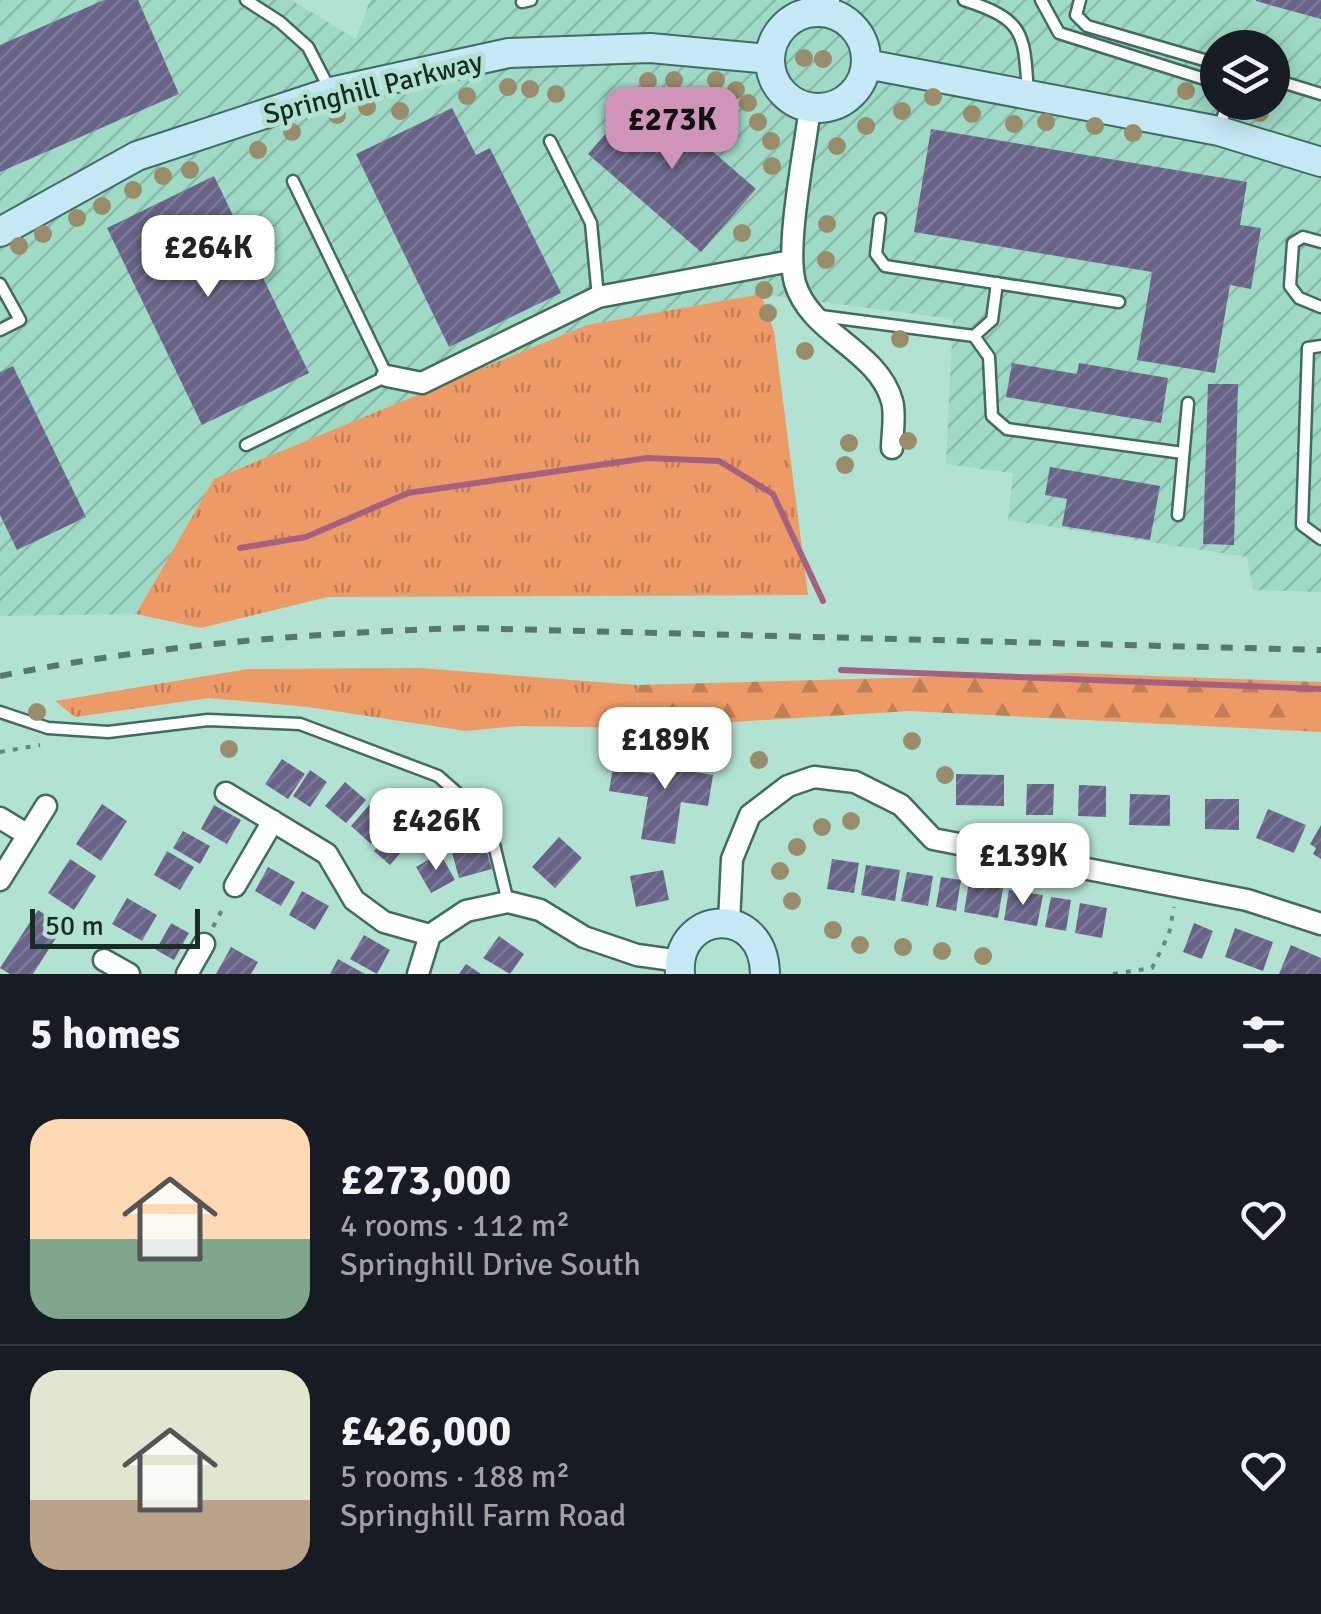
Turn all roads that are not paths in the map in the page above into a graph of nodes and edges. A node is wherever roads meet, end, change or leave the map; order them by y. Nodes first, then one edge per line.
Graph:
1 (246, 0) edge
2 (1041, 0) edge
3 (1080, 0) edge
4 (970, 1) edge
5 (828, 7) edge
6 (770, 59) junction
7 (1200, 59) edge
8 (866, 64) junction
9 (1200, 78) edge
10 (1290, 85) edge
11 (331, 92) junction
12 (1321, 94) edge
13 (1028, 95) junction
14 (810, 107) junction
15 (1222, 120) edge
16 (1219, 131) junction
17 (550, 141) dead end
18 (1321, 162) edge
19 (292, 181) dead end
20 (880, 219) dead end
21 (0, 232) edge
22 (1321, 242) edge
23 (791, 260) junction
24 (998, 283) junction
25 (0, 284) edge
26 (598, 297) junction
27 (1120, 302) dead end
28 (1321, 307) edge
29 (815, 315) junction
30 (0, 330) edge
31 (974, 336) junction
32 (1321, 346) edge
33 (387, 376) junction
34 (1188, 403) dead end
35 (246, 444) dead end
36 (892, 448) dead end
37 (1183, 453) junction
38 (1178, 515) dead end
39 (1321, 539) edge
40 (0, 712) edge
41 (226, 793) dead end
42 (46, 806) dead end
43 (0, 818) edge
44 (273, 820) junction
45 (28, 835) junction
46 (0, 880) edge
47 (235, 886) road end
48 (508, 902) junction
49 (729, 923) junction
50 (1321, 924) edge
51 (430, 934) junction
52 (204, 944) road end
53 (104, 960) dead end
54 (680, 968) edge
55 (129, 974) edge
56 (187, 974) edge
57 (418, 974) edge
58 (765, 974) edge

1 - 11 lane
2 - 9 lane
3 - 7 lane
4 - 13 lane
5 - 6 street
5 - 8 street
6 - 11 street, Springhill Parkway
6 - 14 street
8 - 13 street
8 - 14 street
10 - 12 lane
11 - 21 street, Springhill Parkway
13 - 16 street
14 - 23 street
15 - 16 lane
16 - 18 street
17 - 26 lane
19 - 33 lane
20 - 24 lane
22 - 28 lane
23 - 26 street
23 - 29 street
24 - 27 lane
24 - 31 lane
25 - 30 lane
26 - 33 street
29 - 31 lane
29 - 36 street
31 - 37 lane
32 - 39 lane
33 - 35 lane
34 - 37 lane
37 - 38 lane
40 - 48 lane
41 - 44 street
42 - 45 street
43 - 45 street
44 - 47 street
44 - 51 street
45 - 46 street
48 - 51 street
48 - 54 street
49 - 50 street
49 - 54 street
49 - 58 street
51 - 57 street
52 - 56 street
53 - 55 street

